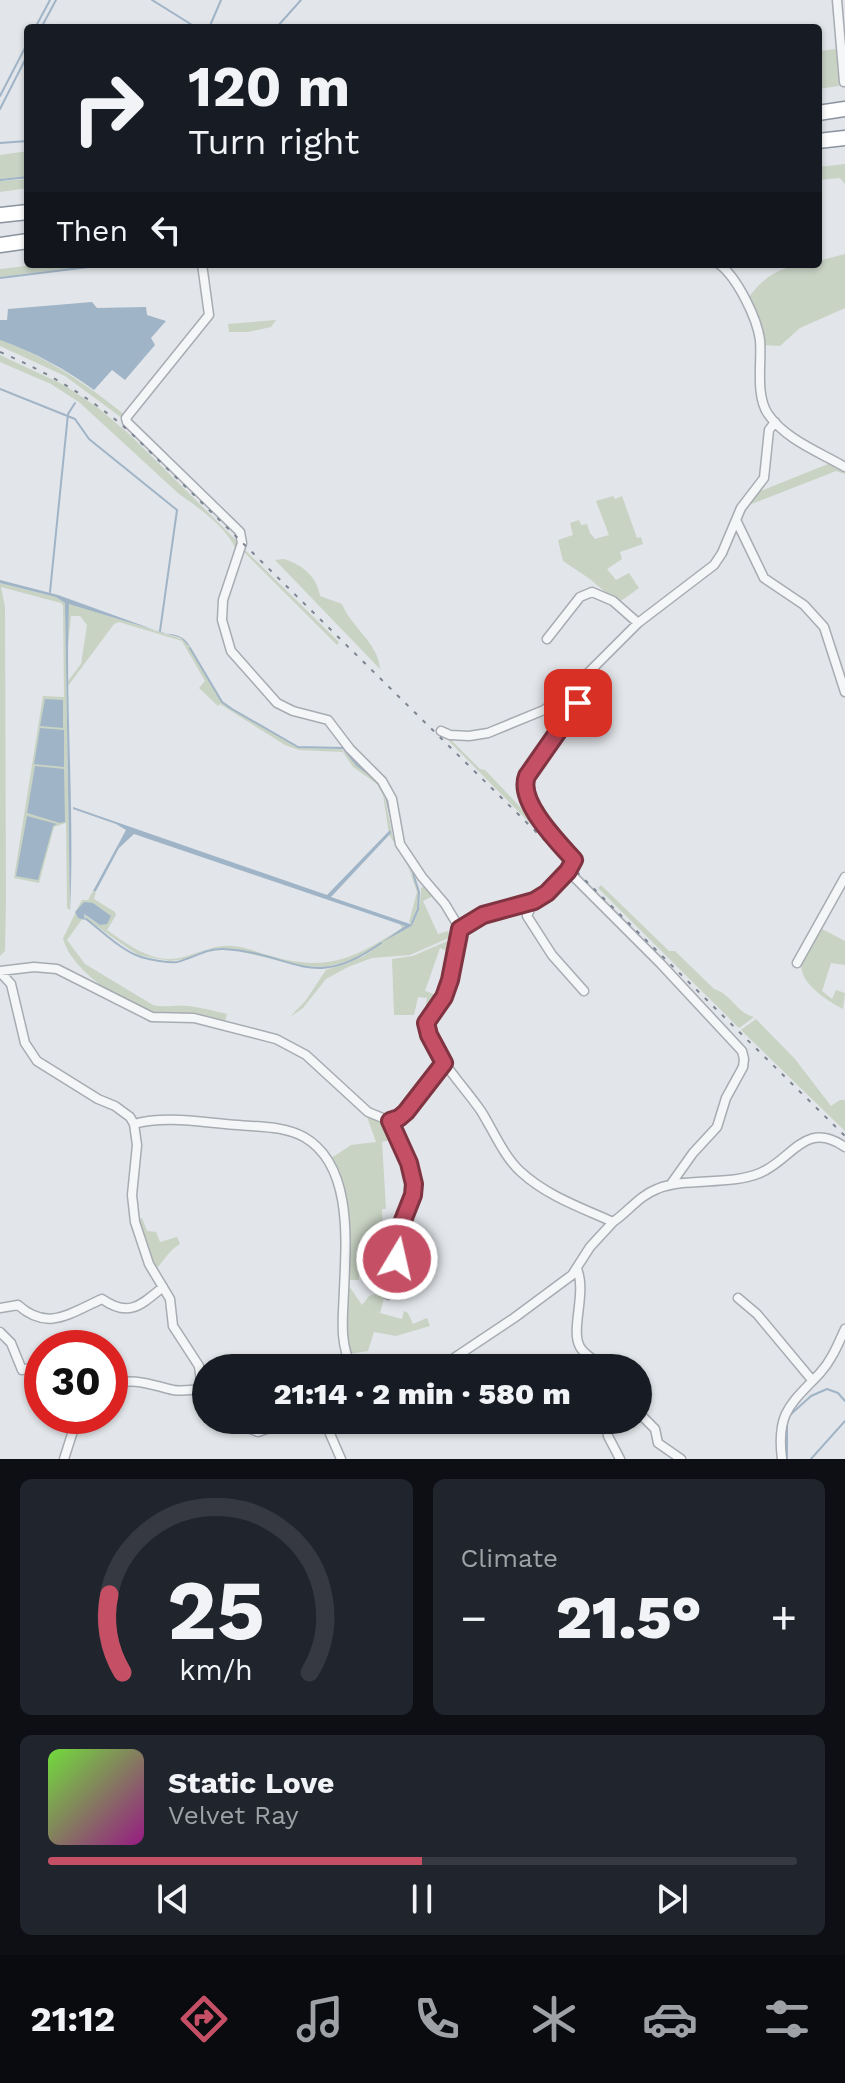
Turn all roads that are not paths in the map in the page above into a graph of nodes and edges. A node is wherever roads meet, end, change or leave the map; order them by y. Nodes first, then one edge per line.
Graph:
1 (837, 0) edge
2 (844, 82) edge
3 (845, 109) edge
4 (822, 112) edge
5 (845, 138) edge
6 (822, 141) edge
7 (24, 212) edge
8 (0, 215) edge
9 (24, 242) edge
10 (0, 245) edge
11 (203, 268) edge
12 (723, 268) edge
13 (775, 422) junction
14 (845, 467) edge
15 (736, 520) junction
16 (638, 623) junction
17 (547, 639) dead end
18 (574, 687) junction
19 (845, 692) edge
20 (441, 731) dead end
21 (568, 871) junction
22 (845, 877) edge
23 (534, 901) junction
24 (460, 929) junction
25 (797, 963) dead end
26 (0, 972) edge
27 (584, 991) dead end
28 (444, 1063) junction
29 (390, 1121) junction
30 (134, 1124) junction
31 (845, 1147) edge
32 (671, 1184) junction
33 (613, 1222) junction
34 (577, 1269) junction
35 (163, 1287) junction
36 (388, 1295) dead end
37 (738, 1298) dead end
38 (0, 1308) edge
39 (845, 1329) edge
40 (0, 1332) edge
41 (346, 1354) edge
42 (460, 1354) edge
43 (586, 1354) edge
44 (192, 1355) edge
45 (24, 1370) edge
46 (812, 1380) junction
47 (128, 1381) edge
48 (192, 1389) edge
49 (652, 1426) edge
50 (73, 1434) edge
51 (329, 1434) edge
52 (608, 1434) edge
53 (64, 1459) edge
54 (341, 1459) edge
55 (620, 1459) edge
56 (681, 1459) edge
57 (782, 1459) edge

1 - 2 street
3 - 4 highway
5 - 6 highway
7 - 8 highway
9 - 10 highway
11 - 24 street
12 - 13 street
13 - 14 street
13 - 15 street
15 - 16 street
15 - 19 street
16 - 17 street
16 - 18 street
18 - 20 street
18 - 21 street
21 - 23 street
21 - 32 street
22 - 25 street
23 - 24 street
23 - 27 street
24 - 28 street
26 - 29 street
26 - 30 street
28 - 29 street
28 - 33 street
29 - 36 street
30 - 35 street
30 - 41 street
31 - 32 street
32 - 33 street
33 - 34 street
34 - 42 street
34 - 43 street
35 - 38 street
35 - 44 street
37 - 46 street
39 - 46 street
40 - 45 street
46 - 57 street
47 - 48 street
49 - 56 street
50 - 53 street
51 - 54 street
52 - 55 street

